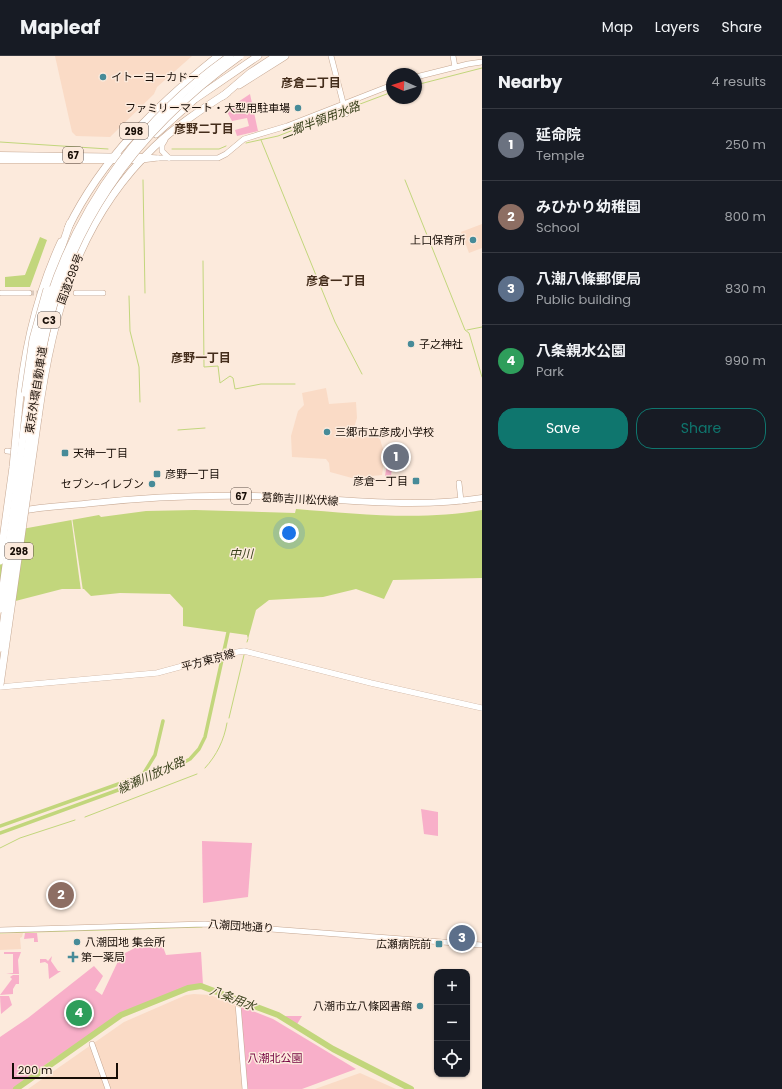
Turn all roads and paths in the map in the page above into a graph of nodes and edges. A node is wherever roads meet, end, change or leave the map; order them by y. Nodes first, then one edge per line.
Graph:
1 (218, 56) edge
2 (223, 56) edge
3 (230, 56) edge
4 (240, 56) edge
5 (258, 56) edge
6 (276, 56) edge
7 (285, 56) edge
8 (331, 56) edge
9 (453, 56) edge
10 (482, 62) edge
11 (455, 67) junction
12 (422, 75) edge
13 (200, 80) junction
14 (386, 87) edge
15 (223, 96) junction
16 (343, 103) junction
17 (346, 114) dead end
18 (173, 130) junction
19 (0, 155) edge
20 (113, 158) junction
21 (144, 158) junction
22 (169, 158) junction
23 (0, 160) edge
24 (103, 196) junction
25 (70, 223) junction
26 (1, 293) dead end
27 (29, 293) tunnel mouth
28 (76, 293) dead end
29 (103, 293) dead end
30 (7, 451) dead end
31 (39, 454) dead end
32 (20, 459) junction
33 (459, 483) dead end
34 (482, 498) edge
35 (462, 500) junction
36 (0, 515) edge
37 (0, 561) edge
38 (0, 609) edge
39 (0, 648) edge
40 (0, 686) edge
41 (482, 708) edge
42 (0, 930) edge
43 (482, 945) edge
44 (238, 1004) dead end
45 (92, 1044) dead end
46 (108, 1089) edge
47 (245, 1089) edge

1 - 20 highway, 国道298号 / 298
2 - 13 highway, bridge
3 - 13 highway, 東京外環自動車道 / C3, bridge
4 - 24 highway, 東京外環自動車道 / C3, bridge
5 - 24 highway, bridge
6 - 15 highway
7 - 15 highway, 国道298号 / 298
8 - 16 street
9 - 11 street
10 - 11 street
11 - 12 street
13 - 32 highway, 東京外環自動車道 / C3, bridge
14 - 16 street
15 - 18 highway, 国道298号 / 298
16 - 17 street
16 - 22 street
18 - 21 highway, 国道298号 / 298
18 - 22 street
19 - 20 main road, 67
20 - 21 main road, 67
20 - 23 main road, 67
20 - 25 highway, 国道298号 / 298
21 - 22 street
21 - 40 highway, 国道298号 / 298, bridge
24 - 39 highway, 東京外環自動車道 / C3, bridge
25 - 32 highway, 298, bridge
25 - 37 highway, 国道298号 / 298, bridge
26 - 27 street
28 - 29 street
30 - 31 street
32 - 38 highway, 東京外環自動車道 / C3, bridge
33 - 35 street
34 - 35 main road, 葛飾吉川松伏線 / 67
35 - 36 main road, 葛飾吉川松伏線 / 67
40 - 41 main road, 平方東京線
42 - 43 street, 八潮団地通り
44 - 47 street
45 - 46 street

